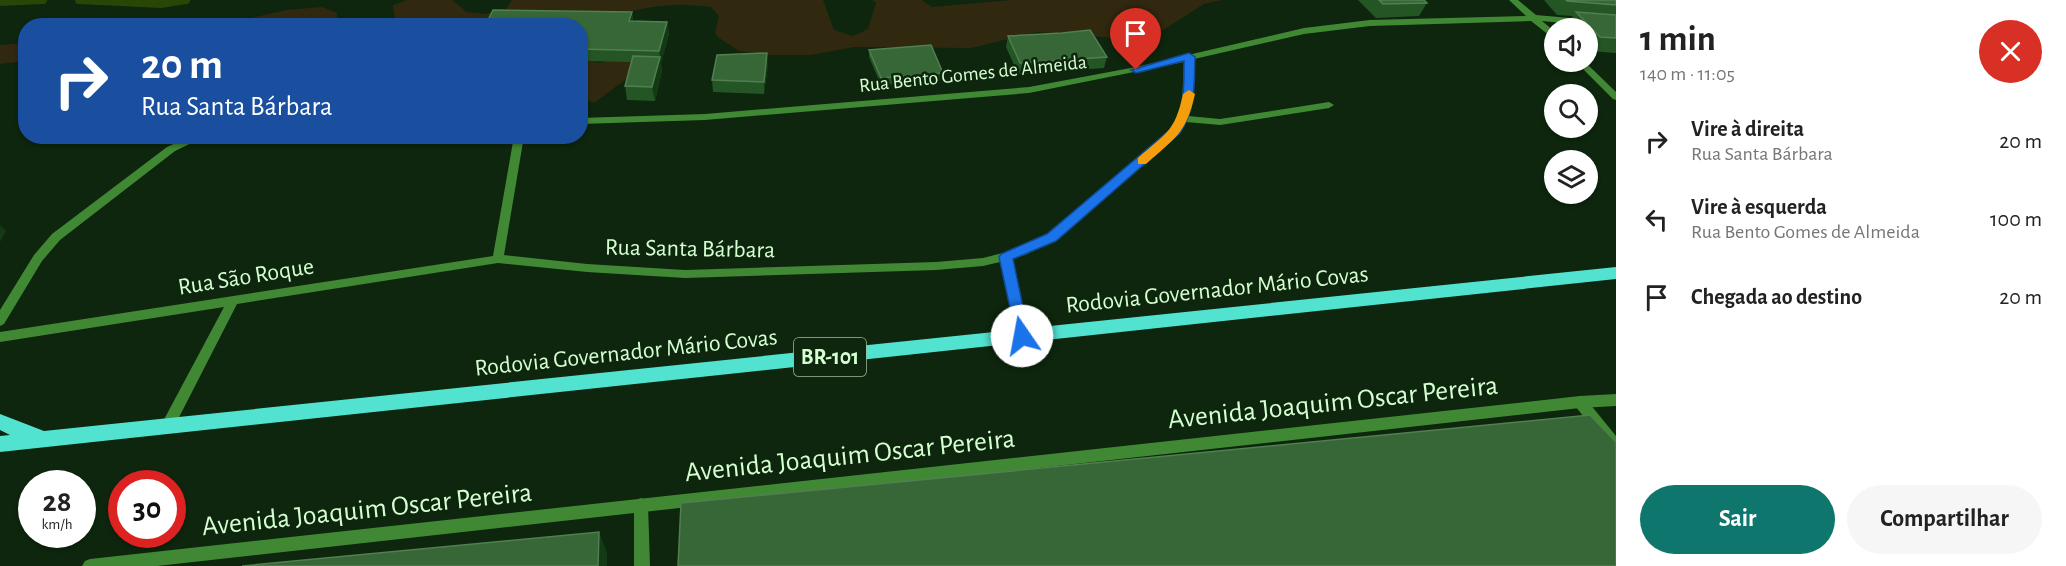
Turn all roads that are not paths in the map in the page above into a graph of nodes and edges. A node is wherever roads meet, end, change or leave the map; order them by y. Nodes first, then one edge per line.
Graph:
1 (1513, 0) edge
2 (1535, 18) junction
3 (1616, 25) edge
4 (1544, 27) edge
5 (1189, 57) junction
6 (1590, 72) edge
7 (1616, 97) edge
8 (1329, 105) dead end
9 (1184, 119) junction
10 (588, 121) edge
11 (183, 144) edge
12 (518, 144) edge
13 (1005, 257) junction
14 (498, 259) junction
15 (1616, 273) edge
16 (234, 300) junction
17 (0, 321) edge
18 (1022, 336) junction
19 (0, 337) edge
20 (1616, 400) edge
21 (1580, 402) junction
22 (0, 422) edge
23 (167, 427) junction
24 (43, 440) junction
25 (0, 444) edge
26 (1616, 446) edge
27 (0, 455) edge
28 (642, 505) junction
29 (90, 566) edge
30 (642, 566) edge

1 - 2 street
2 - 3 street, Rua Bento Gomes de Almeida
2 - 4 street
2 - 5 street, Rua Bento Gomes de Almeida
5 - 9 street
5 - 10 street, Rua Bento Gomes de Almeida
6 - 7 street
8 - 9 street
9 - 13 street, Rua Santa Bárbara
11 - 17 street
12 - 14 street
13 - 14 street, Rua Santa Bárbara
13 - 18 street
14 - 16 street, Rua São Roque
15 - 18 highway, Rodovia Governador Mário Covas / BR-101
16 - 19 street, Rua São Roque
16 - 23 street
18 - 23 highway, Rodovia Governador Mário Covas / BR-101
20 - 21 street, Avenida Joaquim Oscar Pereira
21 - 26 street
21 - 28 street, Avenida Joaquim Oscar Pereira
22 - 24 highway
23 - 24 highway, Rodovia Governador Mário Covas / BR-101
24 - 25 highway, Rodovia Governador Mário Covas / BR-101
24 - 27 highway
28 - 29 street, Avenida Joaquim Oscar Pereira
28 - 30 street

